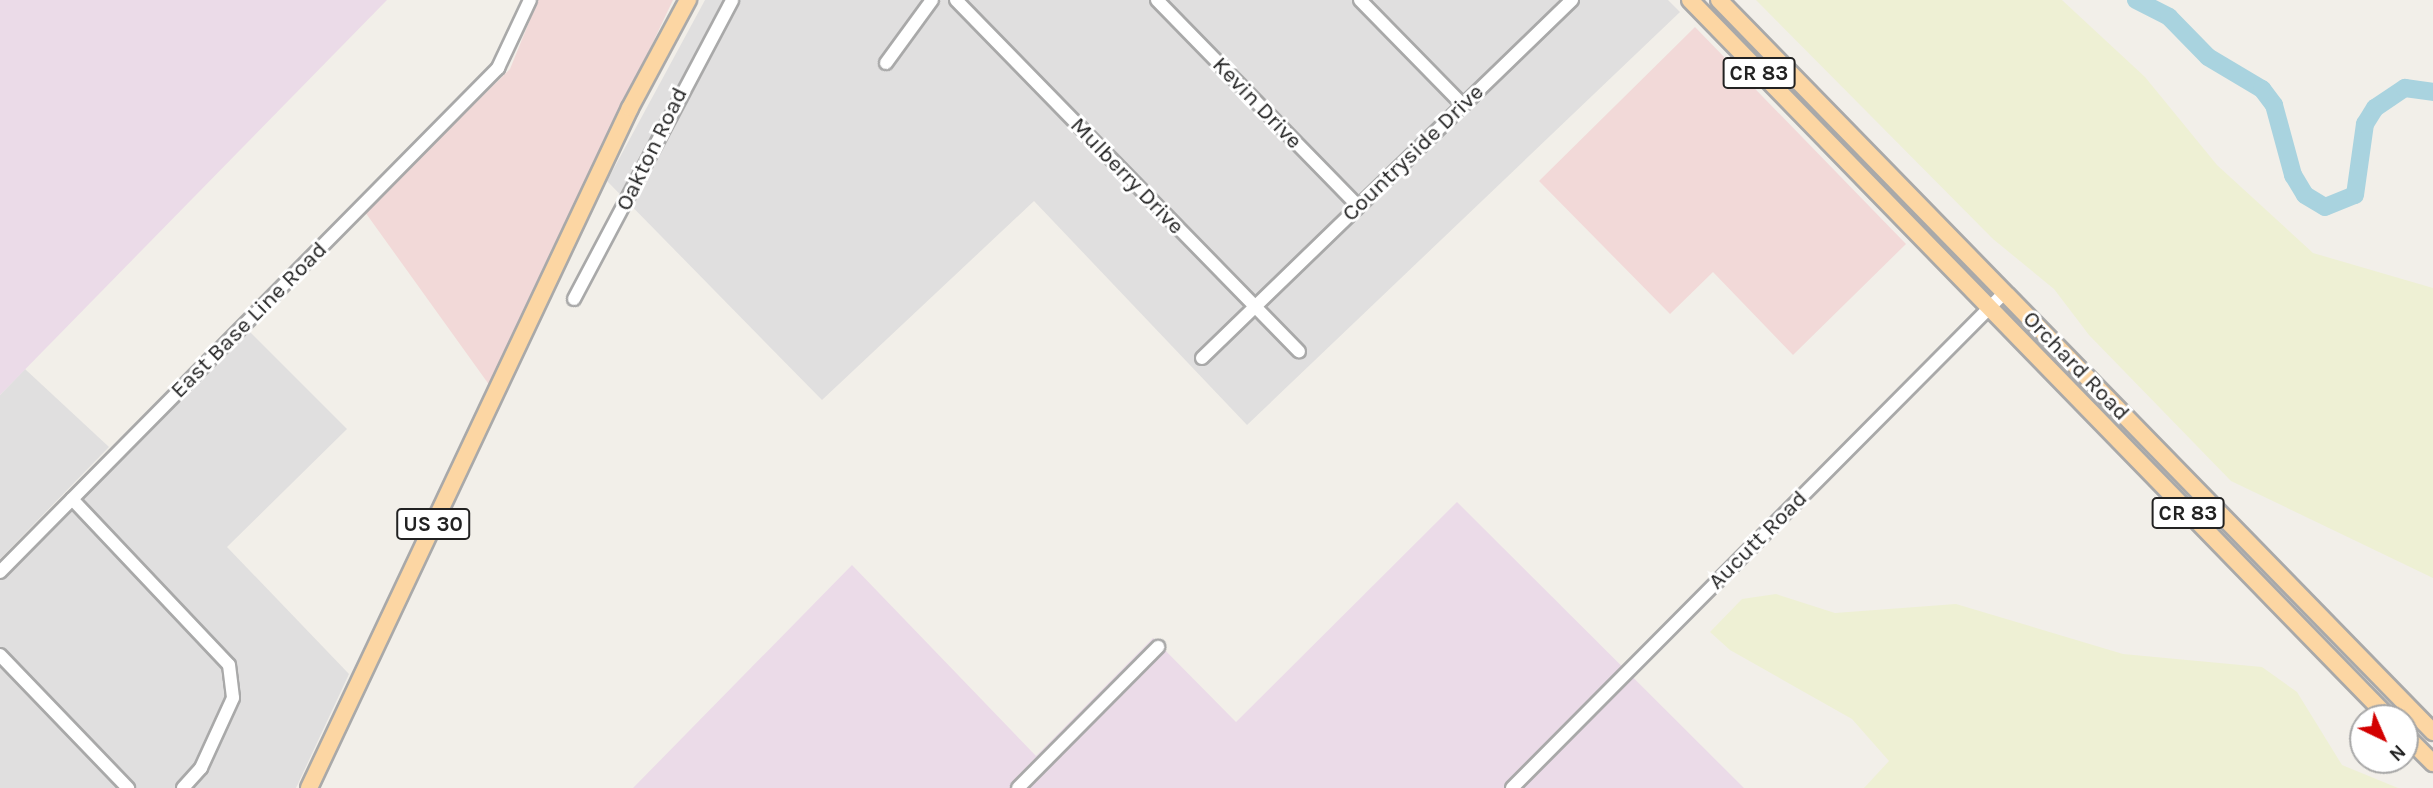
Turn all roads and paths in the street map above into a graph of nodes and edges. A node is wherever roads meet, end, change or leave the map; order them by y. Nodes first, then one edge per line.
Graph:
1 (530, 0) edge
2 (688, 0) edge
3 (732, 0) edge
4 (932, 0) edge
5 (956, 0) edge
6 (1157, 0) edge
7 (1360, 0) edge
8 (1690, 0) edge
9 (1719, 0) edge
10 (1566, 2) edge
11 (886, 63) dead end
12 (1463, 105) junction
13 (1358, 206) junction
14 (2004, 293) junction
15 (574, 299) dead end
16 (1255, 306) junction
17 (1988, 308) junction
18 (1299, 352) dead end
19 (1202, 358) dead end
20 (72, 499) junction
21 (0, 572) edge
22 (1158, 647) dead end
23 (0, 656) edge
24 (2375, 704) edge
25 (2433, 732) edge
26 (2419, 749) edge
27 (2433, 763) edge
28 (128, 788) edge
29 (183, 788) edge
30 (309, 788) edge
31 (1018, 788) edge
32 (1511, 788) edge

1 - 20 street, East Base Line Road
2 - 30 main road, US 30
3 - 15 street, Oakton Road
4 - 11 street
5 - 16 street, Mulberry Drive
6 - 13 street, Kevin Drive
7 - 12 street
8 - 17 main road, Orchard Road / CR 83
9 - 14 main road, Orchard Road / CR 83
10 - 12 street, Countryside Drive
12 - 13 street, Countryside Drive
13 - 16 street, Countryside Drive
14 - 17 street, Aucutt Road
14 - 25 main road, Orchard Road / CR 83
16 - 18 street, Mulberry Drive
16 - 19 street, Countryside Drive
17 - 24 main road, Orchard Road / CR 83
17 - 32 street, Aucutt Road
20 - 21 street, East Base Line Road
20 - 29 street
22 - 31 street
23 - 28 street
26 - 27 main road

